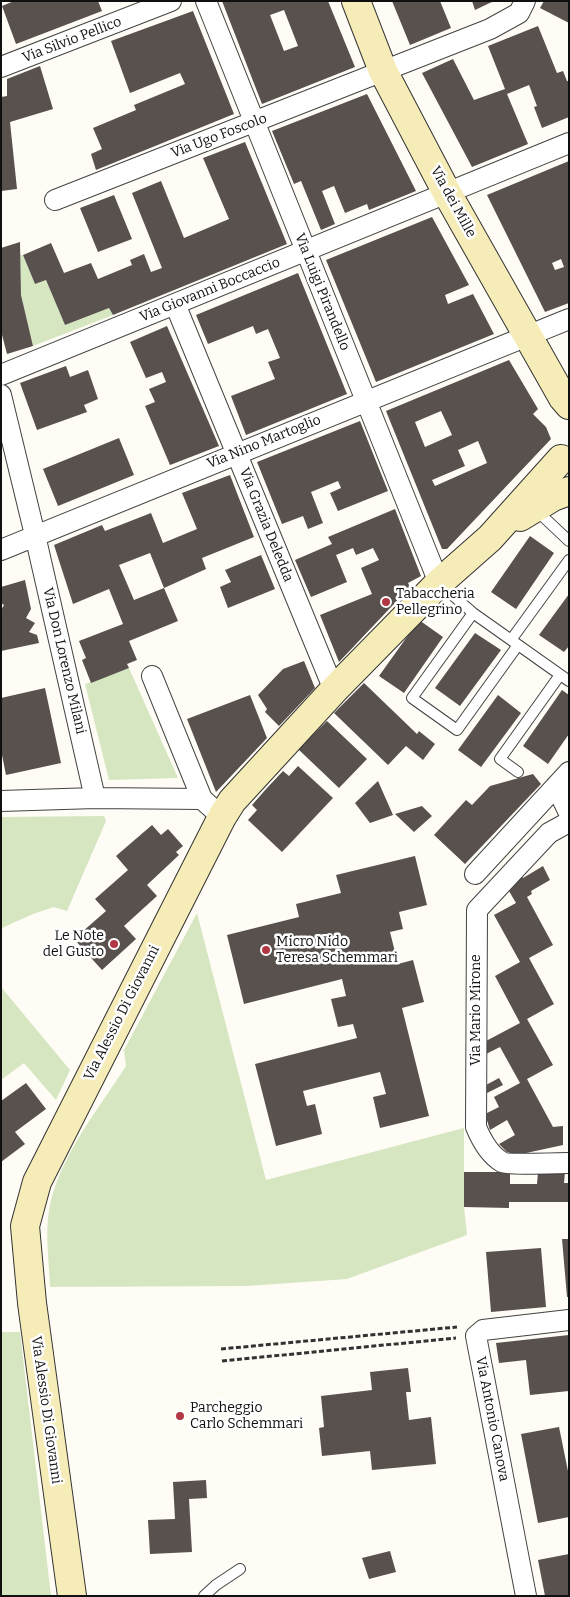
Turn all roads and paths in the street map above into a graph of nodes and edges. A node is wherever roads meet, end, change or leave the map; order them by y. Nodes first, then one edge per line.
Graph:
1 (171, 1) edge
2 (206, 1) edge
3 (356, 1) edge
4 (522, 7) edge
5 (1, 67) edge
6 (383, 71) junction
7 (254, 122) junction
8 (569, 143) edge
9 (447, 193) junction
10 (55, 200) dead end
11 (306, 251) junction
12 (175, 304) junction
13 (569, 319) edge
14 (527, 336) junction
15 (1, 375) edge
16 (1, 395) edge
17 (366, 401) junction
18 (567, 408) edge
19 (236, 454) junction
20 (566, 461) edge
21 (569, 492) edge
22 (533, 508) junction
23 (35, 535) junction
24 (490, 538) junction
25 (569, 541) edge
26 (1, 550) edge
27 (569, 560) edge
28 (439, 584) junction
29 (473, 613) junction
30 (515, 642) junction
31 (152, 676) dead end
32 (566, 677) edge
33 (334, 690) junction
34 (518, 772) dead end
35 (562, 779) edge
36 (95, 798) junction
37 (202, 799) junction
38 (1, 801) edge
39 (569, 812) edge
40 (222, 817) junction
41 (569, 822) edge
42 (475, 874) dead end
43 (569, 1163) edge
44 (569, 1320) edge
45 (480, 1333) junction
46 (221, 1349) dead end
47 (222, 1361) dead end
48 (240, 1569) dead end
49 (72, 1596) edge
50 (204, 1596) edge
51 (526, 1596) edge

1 - 5 street, Via Silvio Pellico
2 - 7 street, Via Luigi Pirandello
3 - 6 street, Via dei Mille
4 - 6 street, Via Ugo Foscolo
6 - 7 street, Via Ugo Foscolo
6 - 9 street, Via dei Mille
7 - 10 street, Via Ugo Foscolo
7 - 11 street, Via Luigi Pirandello
8 - 9 street, Via Giovanni Boccaccio
9 - 11 street, Via Giovanni Boccaccio
9 - 14 street, Via dei Mille
11 - 12 street, Via Giovanni Boccaccio
11 - 17 street, Via Luigi Pirandello
12 - 15 street, Via Giovanni Boccaccio
12 - 19 street, Via Grazia Deledda
13 - 14 street, Via Nino Martoglio
14 - 17 street, Via Nino Martoglio
14 - 18 street, Via dei Mille
16 - 23 street, Via Don Lorenzo Milani
17 - 19 street, Via Nino Martoglio
17 - 28 street, Via Luigi Pirandello
19 - 23 street, Via Nino Martoglio
19 - 33 street, Via Grazia Deledda
20 - 24 street
21 - 22 street
22 - 24 street
22 - 25 lane
23 - 26 street, Via Nino Martoglio
23 - 36 street, Via Don Lorenzo Milani
24 - 28 street, Via Alessio Di Giovanni
27 - 30 lane
28 - 29 lane
28 - 33 street, Via Alessio Di Giovanni
29 - 30 lane
29 - 30 lane
30 - 32 lane
31 - 37 street
32 - 34 lane
33 - 40 street, Via Alessio Di Giovanni
35 - 39 street
35 - 42 street
36 - 37 street
36 - 38 street
37 - 40 street
40 - 49 street, Via Alessio Di Giovanni
41 - 43 street, Via Mario Mirone
44 - 45 street
45 - 46 path
45 - 47 path
45 - 51 street, Via Antonio Canova
48 - 50 lane

